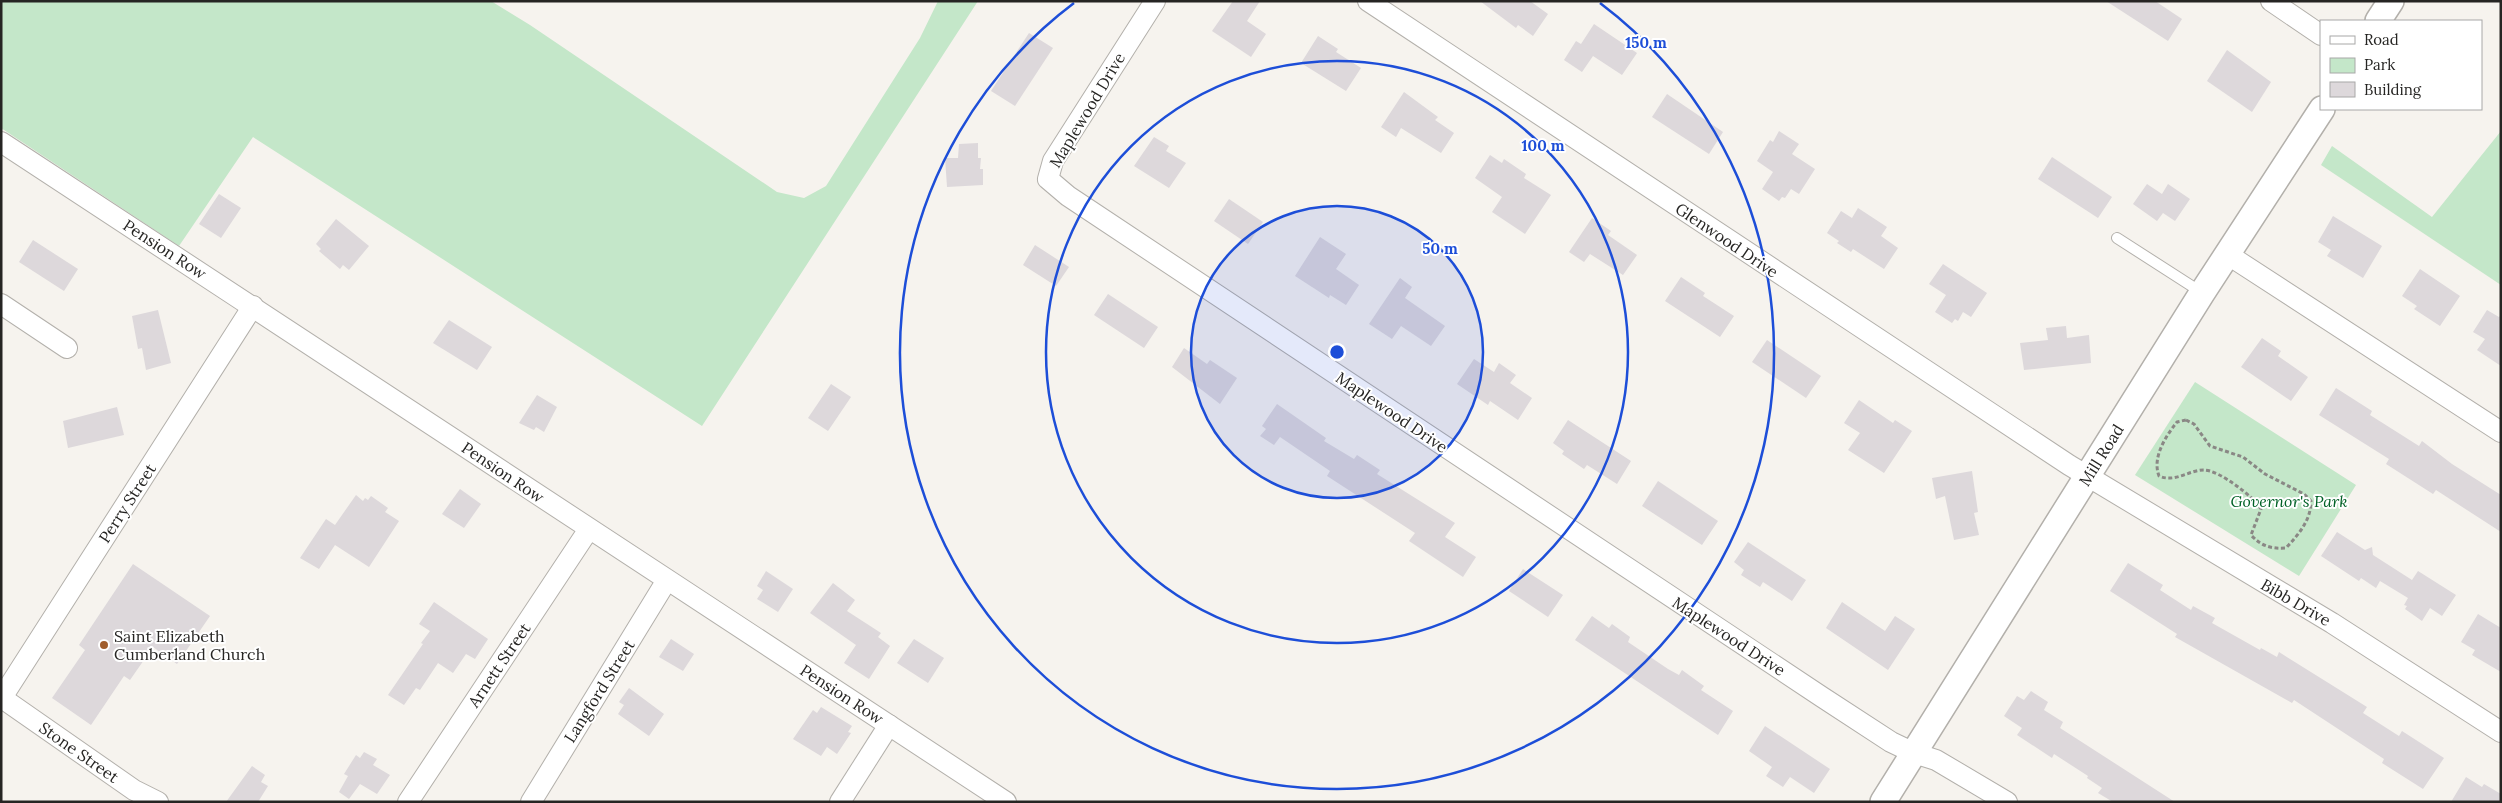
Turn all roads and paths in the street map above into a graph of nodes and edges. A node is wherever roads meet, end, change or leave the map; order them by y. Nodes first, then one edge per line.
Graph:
1 (1155, 1) edge
2 (1368, 1) edge
3 (2271, 1) edge
4 (2391, 1) edge
5 (2379, 20) edge
6 (2320, 34) edge
7 (2321, 110) edge
8 (1, 142) edge
9 (2117, 238) dead end
10 (2227, 254) junction
11 (2202, 293) junction
12 (1, 304) edge
13 (253, 306) junction
14 (67, 348) dead end
15 (2501, 432) edge
16 (2164, 442) joint
17 (2087, 477) junction
18 (589, 529) junction
19 (667, 580) junction
20 (2, 698) edge
21 (889, 725) junction
22 (2501, 732) edge
23 (1914, 753) junction
24 (158, 802) edge
25 (408, 802) edge
26 (531, 802) edge
27 (840, 802) edge
28 (1006, 802) edge
29 (1883, 802) edge
30 (2008, 802) edge

1 - 23 street, Maplewood Drive
2 - 17 street, Glenwood Drive
3 - 6 street
4 - 5 street
7 - 10 street, Mill Road
8 - 13 street, Pension Row
9 - 11 lane
10 - 11 street, Mill Road
10 - 15 street
11 - 17 street, Mill Road
12 - 14 street
13 - 18 street, Pension Row
13 - 20 street, Perry Street
16 - 16 path
17 - 22 street, Bibb Drive
17 - 23 street, Mill Road
18 - 19 street, Pension Row
18 - 25 street, Arnett Street
19 - 21 street, Pension Row
19 - 26 street, Langford Street
20 - 24 street, Stone Street
21 - 27 street
21 - 28 street, Pension Row
23 - 29 street, Mill Road
23 - 30 street

